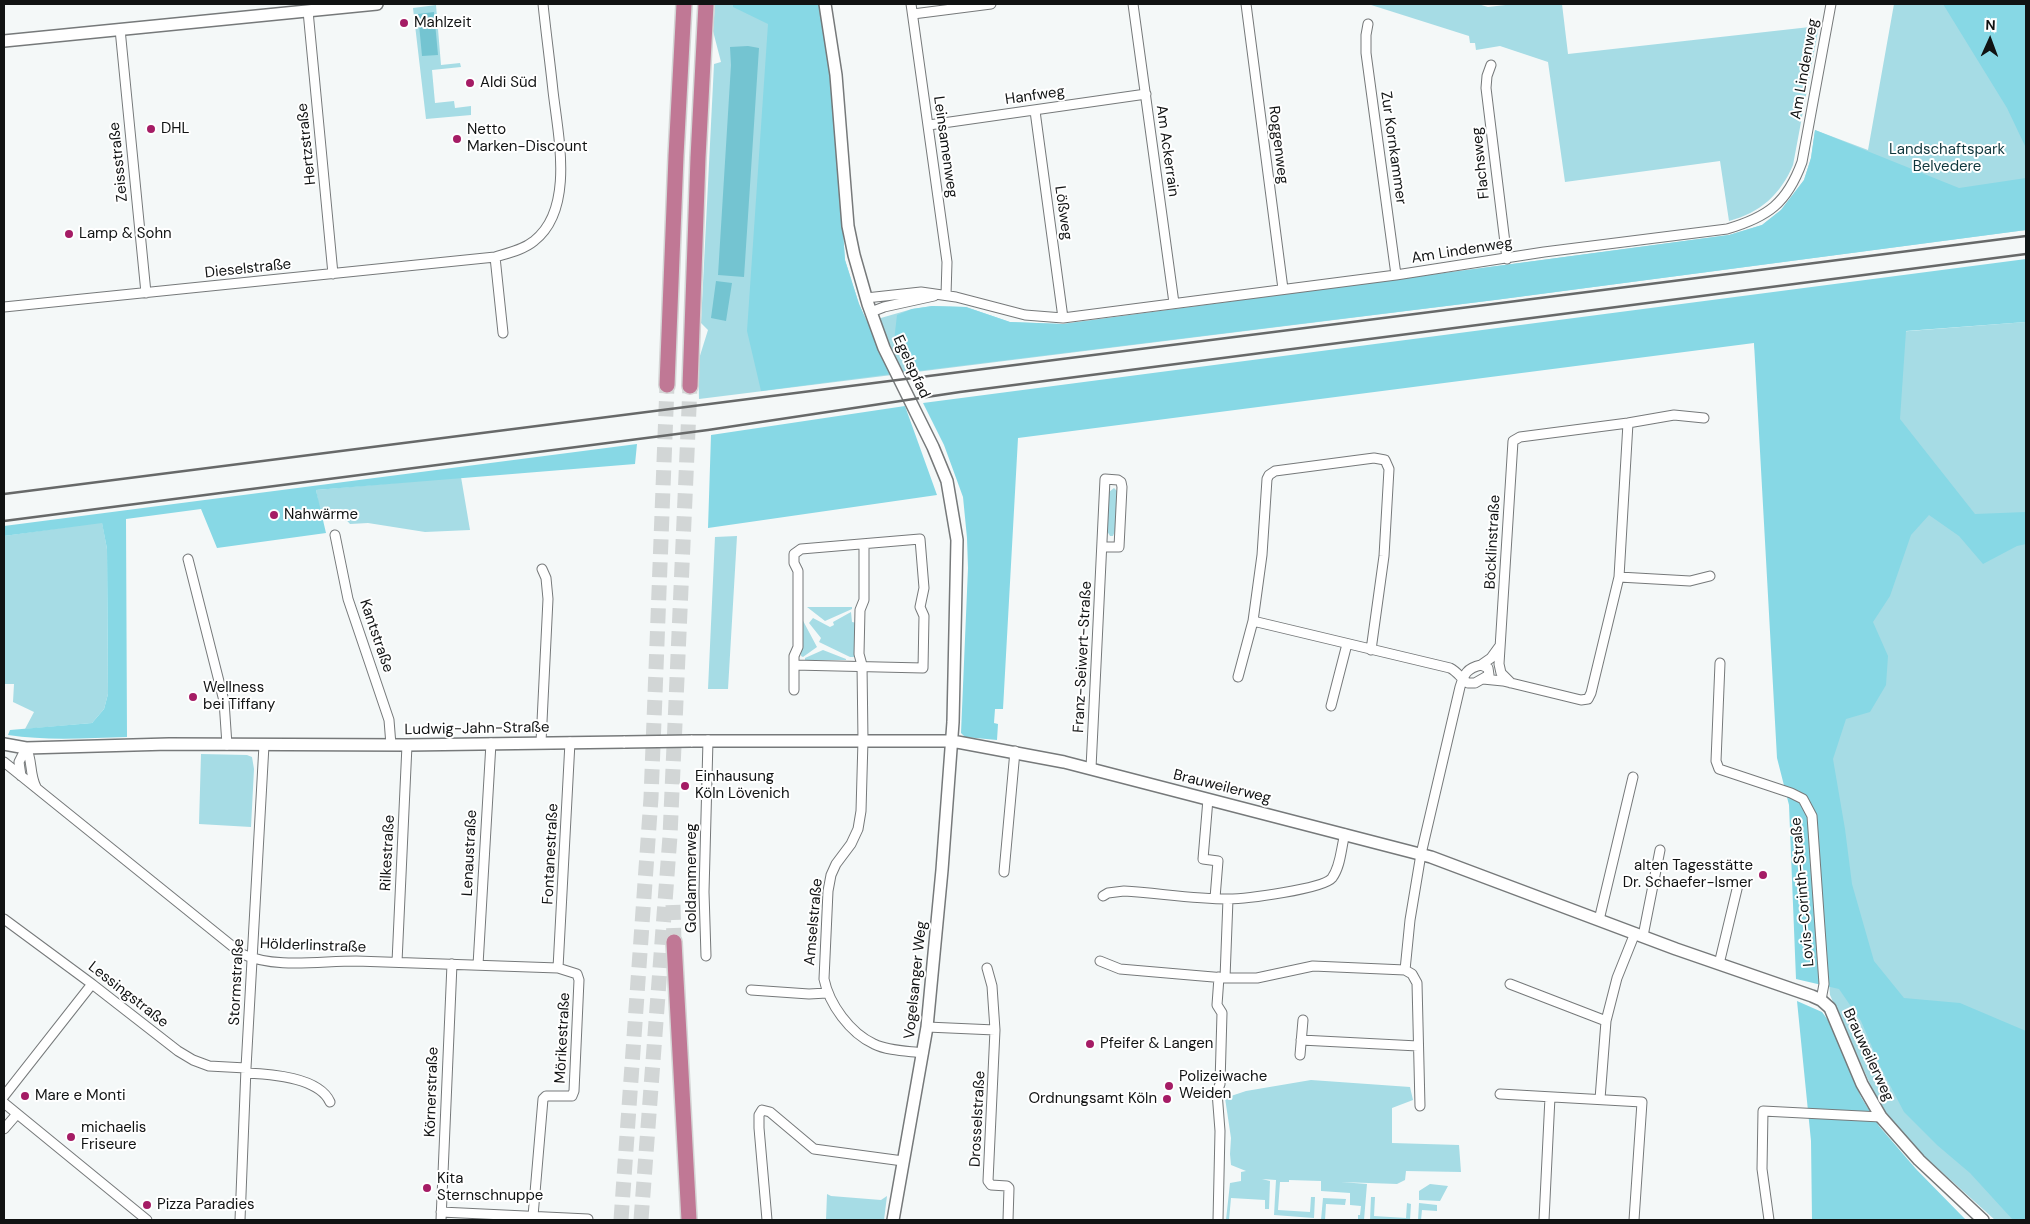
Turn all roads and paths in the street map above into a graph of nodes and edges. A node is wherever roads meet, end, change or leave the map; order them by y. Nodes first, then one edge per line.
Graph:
1 (377, 4) edge
2 (543, 4) edge
3 (684, 4) edge
4 (706, 4) edge
5 (826, 4) edge
6 (911, 4) edge
7 (991, 4) edge
8 (1133, 4) edge
9 (1246, 4) edge
10 (1831, 4) edge
11 (308, 11) junction
12 (913, 14) junction
13 (1368, 24) dead end
14 (120, 29) junction
15 (4, 42) edge
16 (1491, 65) dead end
17 (1146, 94) junction
18 (1035, 111) junction
19 (929, 125) junction
20 (495, 257) junction
21 (1507, 259) junction
22 (333, 274) junction
23 (1396, 275) junction
24 (1283, 289) junction
25 (146, 293) junction
26 (941, 295) junction
27 (866, 298) junction
28 (1174, 303) junction
29 (4, 307) edge
30 (871, 312) junction
31 (1063, 318) junction
32 (504, 333) dead end
33 (667, 385) tunnel mouth
34 (690, 386) tunnel mouth
35 (1704, 418) dead end
36 (1628, 423) junction
37 (335, 535) dead end
38 (864, 544) junction
39 (1103, 547) junction
40 (188, 559) dead end
41 (542, 569) dead end
42 (1710, 576) dead end
43 (1619, 577) junction
44 (1253, 621) junction
45 (1347, 644) junction
46 (1500, 645) junction
47 (1370, 650) junction
48 (1499, 661) junction
49 (1720, 662) dead end
50 (794, 665) junction
51 (862, 665) junction
52 (1481, 665) junction
53 (1450, 668) junction
54 (1471, 668) junction
55 (1238, 677) dead end
56 (1463, 678) junction
57 (1482, 679) junction
58 (1511, 683) junction
59 (794, 690) dead end
60 (1457, 700) junction
61 (1331, 706) dead end
62 (708, 740) junction
63 (863, 740) junction
64 (952, 741) junction
65 (541, 742) junction
66 (570, 742) junction
67 (491, 743) junction
68 (4, 744) edge
69 (226, 745) junction
70 (264, 745) junction
71 (391, 745) junction
72 (407, 745) junction
73 (26, 748) junction
74 (1015, 751) junction
75 (4, 762) edge
76 (1091, 768) junction
77 (20, 776) junction
78 (1633, 777) dead end
79 (36, 787) junction
80 (1208, 800) junction
81 (1345, 834) junction
82 (1660, 850) dead end
83 (1422, 854) junction
84 (1004, 872) dead end
85 (1738, 885) dead end
86 (1104, 896) dead end
87 (1215, 898) junction
88 (1228, 899) junction
89 (4, 919) edge
90 (1599, 920) junction
91 (1638, 935) junction
92 (674, 942) tunnel mouth
93 (706, 956) dead end
94 (252, 958) junction
95 (1100, 961) dead end
96 (397, 962) junction
97 (452, 964) junction
98 (1719, 964) junction
99 (478, 965) junction
100 (558, 968) junction
101 (987, 968) dead end
102 (1405, 970) junction
103 (1222, 978) junction
104 (92, 984) junction
105 (1510, 984) dead end
106 (751, 990) dead end
107 (827, 993) junction
108 (1821, 1000) junction
109 (1303, 1020) dead end
110 (1606, 1021) junction
111 (927, 1027) junction
112 (995, 1030) junction
113 (1301, 1040) junction
114 (1418, 1046) junction
115 (923, 1053) junction
116 (1300, 1055) dead end
117 (246, 1071) junction
118 (1500, 1094) dead end
119 (4, 1096) edge
120 (1550, 1097) junction
121 (1600, 1099) junction
122 (330, 1102) dead end
123 (4, 1103) edge
124 (1420, 1106) dead end
125 (17, 1114) junction
126 (1880, 1117) junction
127 (4, 1129) edge
128 (903, 1160) junction
129 (441, 1216) edge
130 (533, 1216) junction
131 (588, 1219) edge
132 (147, 1220) edge
133 (240, 1220) edge
134 (689, 1220) edge
135 (767, 1220) edge
136 (893, 1220) edge
137 (1008, 1220) edge
138 (1218, 1220) edge
139 (1544, 1220) edge
140 (1634, 1220) edge
141 (1769, 1220) edge
142 (1983, 1220) edge

1 - 11 street
2 - 20 street, Dieselstraße
3 - 33 highway
4 - 34 highway
5 - 27 street, Egelspfad
6 - 12 street, Leinsamenweg
7 - 12 street
8 - 17 street, Am Ackerrain
9 - 24 street, Roggenweg
10 - 21 street, Am Lindenweg
11 - 14 street
11 - 22 street, Hertzstraße
12 - 19 street, Leinsamenweg
13 - 23 street, Zur Kornkammer
14 - 15 street
14 - 25 street, Zeissstraße
16 - 21 street, Flachsweg
17 - 18 street, Hanfweg
17 - 28 street, Am Ackerrain
18 - 19 street, Hanfweg
18 - 31 street, Lößweg
19 - 26 street, Leinsamenweg
20 - 22 street, Dieselstraße
20 - 32 street
21 - 23 street, Am Lindenweg
22 - 25 street, Dieselstraße
23 - 24 street, Am Lindenweg
24 - 28 street, Am Lindenweg
25 - 29 street, Dieselstraße
26 - 27 street, Am Lindenweg
26 - 30 street
26 - 31 street, Am Lindenweg
27 - 30 street, Egelspfad
28 - 31 street, Am Lindenweg
30 - 64 street, Egelspfad
35 - 36 street
36 - 43 street
36 - 46 street, Böcklinstraße
37 - 71 street, Kantstraße
38 - 50 street
38 - 51 street, Amselstraße
38 - 51 street
39 - 39 street, Franz-Seiwert-Straße
39 - 76 street, Franz-Seiwert-Straße
40 - 69 street
41 - 65 street
42 - 43 street
43 - 58 street
44 - 45 street
44 - 47 street
44 - 55 street
45 - 47 street
45 - 61 street
46 - 48 street, Böcklinstraße
46 - 52 street
47 - 53 street
48 - 57 street
48 - 58 street
49 - 108 street, Lovis-Corinth-Straße
50 - 51 street
50 - 59 street
51 - 63 street, Amselstraße
52 - 54 street
52 - 57 street
53 - 54 street
53 - 56 street
54 - 56 street
56 - 57 street
56 - 60 street
57 - 58 street
57 - 60 street
60 - 83 street
62 - 63 street, Ludwig-Jahn-Straße
62 - 66 street, Ludwig-Jahn-Straße, bridge
62 - 93 street, Goldammerweg
63 - 64 street, Ludwig-Jahn-Straße
63 - 107 street, Amselstraße
64 - 74 street, Brauweilerweg
64 - 111 street, Vogelsanger Weg
65 - 66 street, Ludwig-Jahn-Straße
65 - 67 street, Ludwig-Jahn-Straße
66 - 100 street, Fontanestraße
67 - 72 street, Ludwig-Jahn-Straße
67 - 99 street, Lenaustraße
68 - 73 street, Ludwig-Jahn-Straße
69 - 70 street, Ludwig-Jahn-Straße
69 - 73 street, Ludwig-Jahn-Straße
70 - 71 street, Ludwig-Jahn-Straße
70 - 94 street, Stormstraße
71 - 72 street, Ludwig-Jahn-Straße
72 - 96 street, Rilkestraße
73 - 77 street
73 - 79 street
74 - 76 street, Brauweilerweg
74 - 84 street
75 - 77 street, Hölderlinstraße
76 - 80 street, Brauweilerweg
77 - 79 street, Hölderlinstraße
78 - 90 street
79 - 94 street, Hölderlinstraße
80 - 81 street, Brauweilerweg
80 - 87 street
81 - 83 street, Brauweilerweg
81 - 88 street
82 - 91 street
83 - 90 street, Brauweilerweg
83 - 102 street
85 - 98 street
86 - 87 street
87 - 88 street
88 - 103 street
89 - 104 street, Lessingstraße
90 - 91 street, Brauweilerweg
91 - 98 street, Brauweilerweg
91 - 110 street
92 - 134 highway
94 - 96 street, Hölderlinstraße
94 - 117 street, Stormstraße
95 - 103 street
96 - 97 street, Hölderlinstraße
97 - 99 street, Hölderlinstraße
97 - 129 street, Körnerstraße
98 - 108 street, Brauweilerweg
99 - 100 street, Hölderlinstraße
100 - 130 street, Mörikestraße
101 - 112 street, Drosselstraße
102 - 103 street
102 - 114 street
103 - 138 street
104 - 117 street, Lessingstraße
104 - 119 street
105 - 110 street
106 - 107 street
107 - 115 street, Amselstraße
108 - 126 street, Brauweilerweg
109 - 113 street
110 - 121 street
111 - 112 street
111 - 115 street, Vogelsanger Weg
112 - 137 street, Drosselstraße
113 - 114 street
113 - 116 street
114 - 124 street
115 - 128 street, Vogelsanger Weg
117 - 122 street, Lessingstraße
117 - 133 street, Stormstraße
118 - 120 street
120 - 121 street
120 - 139 street
121 - 140 street
123 - 125 street
125 - 127 street
125 - 132 street
126 - 141 street
126 - 142 street, Brauweilerweg
128 - 135 street
128 - 136 street, Vogelsanger Weg
129 - 130 street
130 - 131 street

